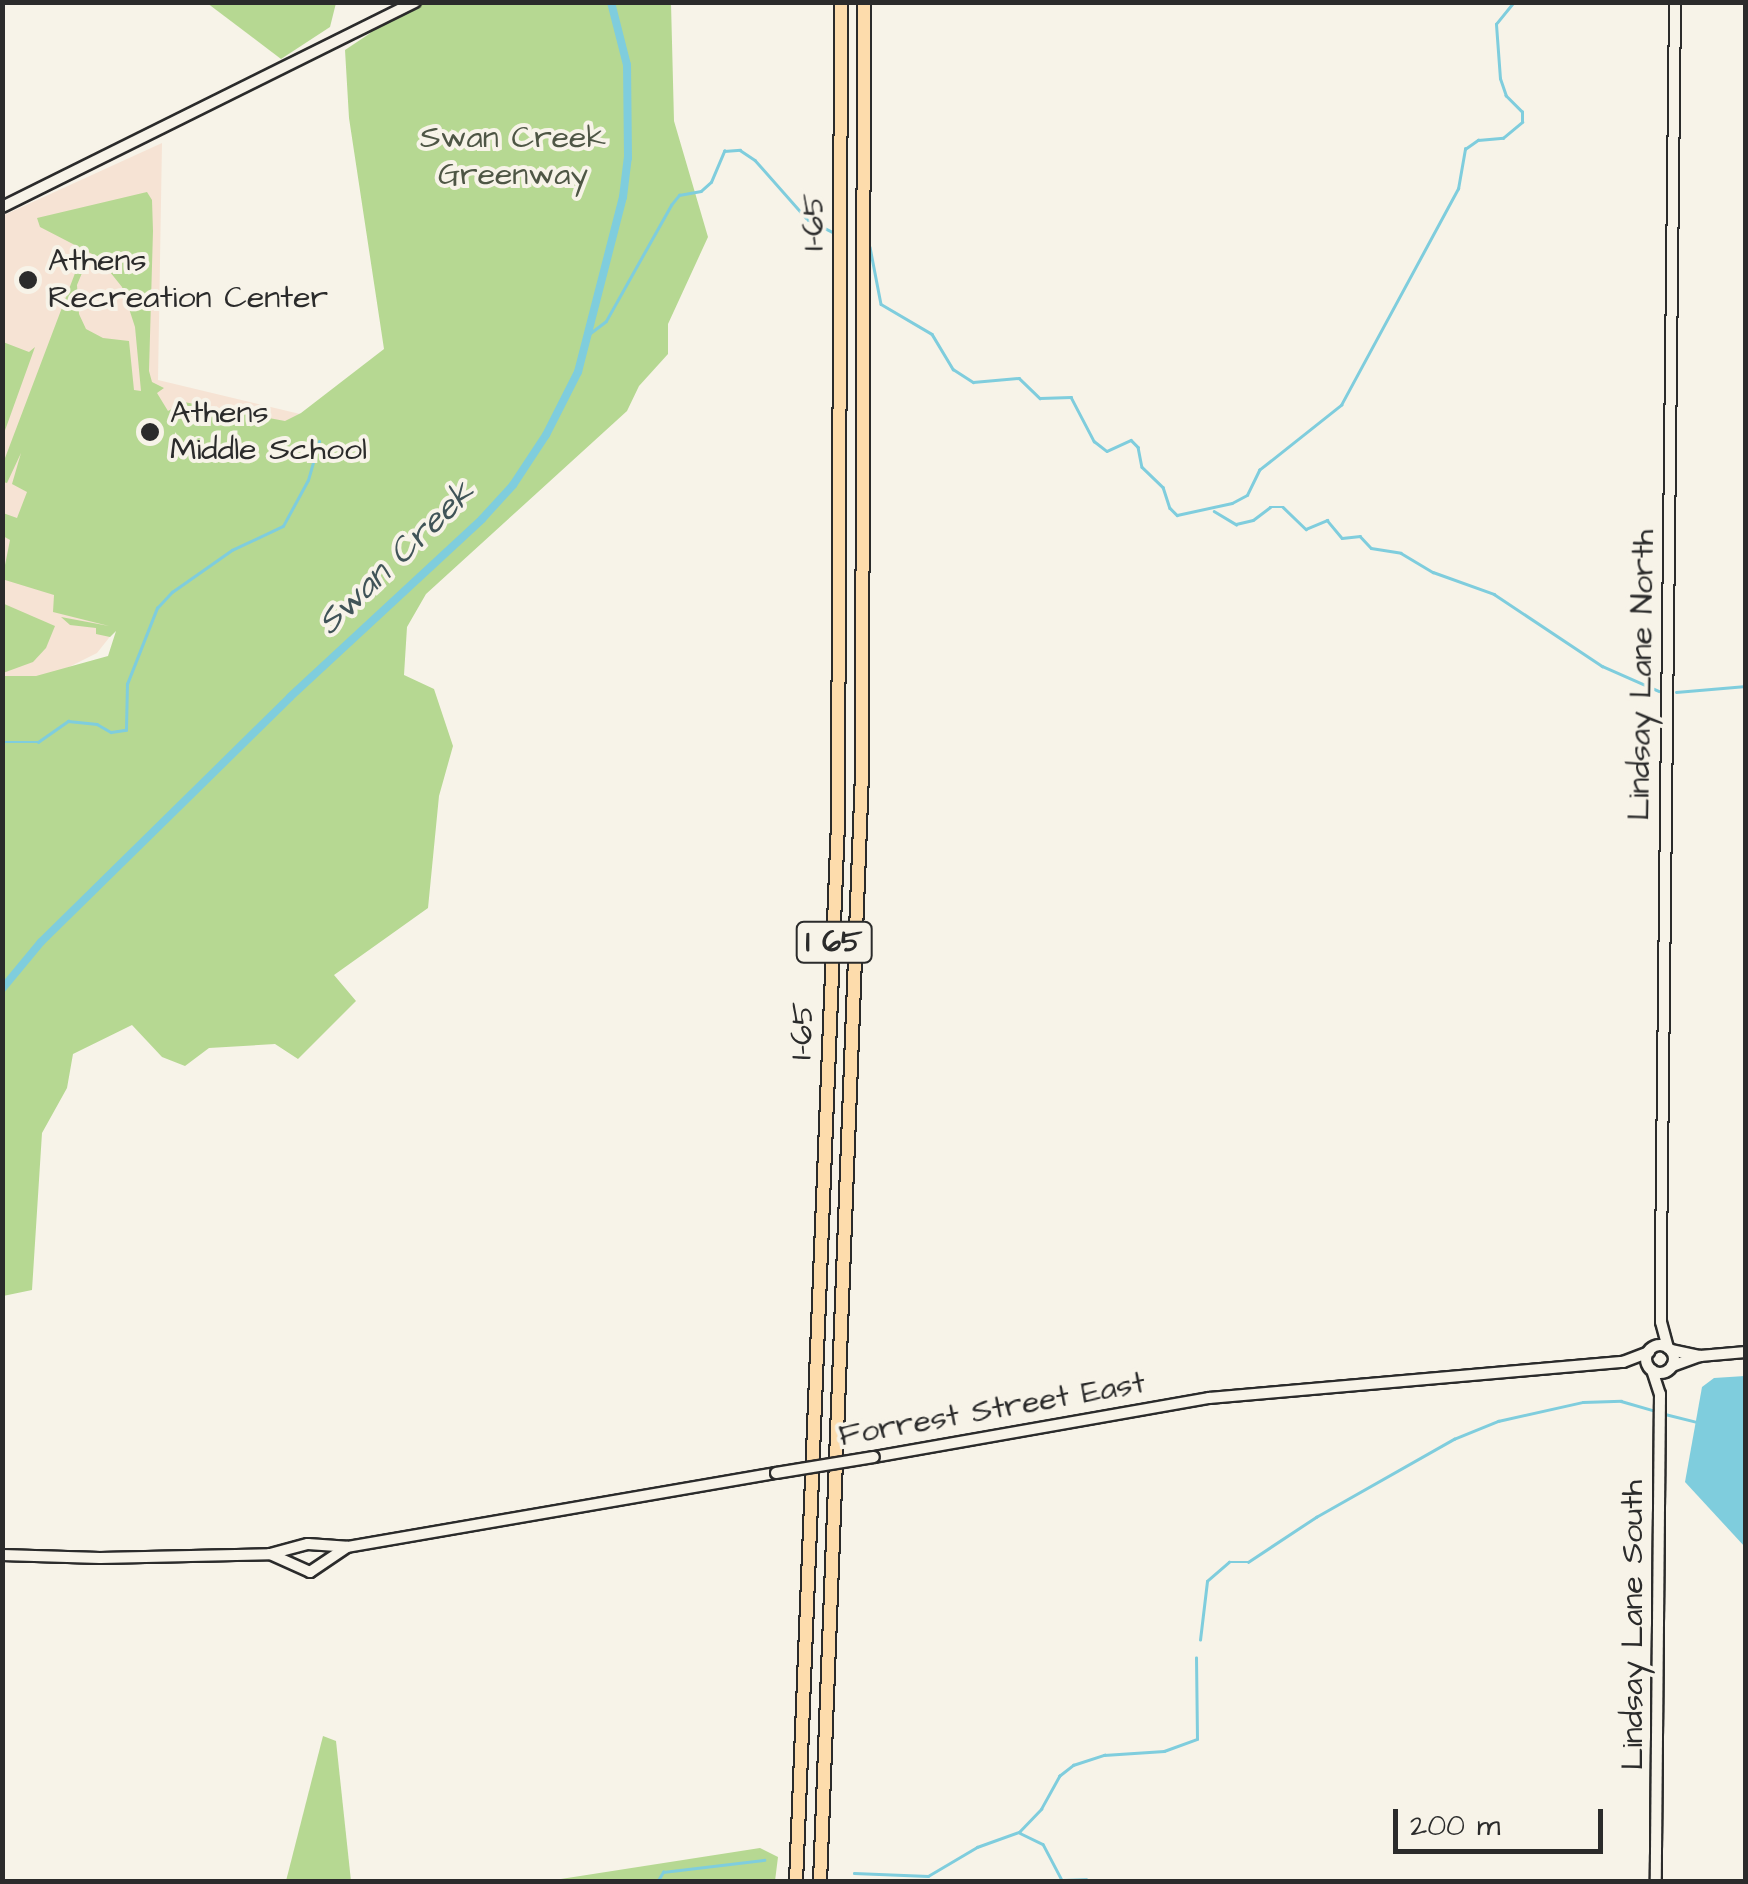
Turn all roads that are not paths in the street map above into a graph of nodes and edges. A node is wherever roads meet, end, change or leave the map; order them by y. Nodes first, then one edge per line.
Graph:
1 (415, 2) edge
2 (840, 2) edge
3 (864, 2) edge
4 (1675, 2) edge
5 (2, 208) edge
6 (1661, 1322) junction
7 (1669, 1349) junction
8 (1651, 1350) junction
9 (1746, 1352) edge
10 (1700, 1356) junction
11 (1624, 1362) junction
12 (1670, 1368) junction
13 (1651, 1369) junction
14 (1660, 1394) junction
15 (318, 1547) junction
16 (346, 1547) junction
17 (299, 1548) junction
18 (270, 1554) junction
19 (2, 1555) edge
20 (322, 1564) junction
21 (298, 1566) junction
22 (796, 1882) edge
23 (820, 1882) edge
24 (1656, 1882) edge

1 - 5 street
2 - 22 highway, I-65 / I 65
3 - 23 highway, I 65
4 - 6 street, Lindsay Lane North
6 - 7 street, Lindsay Lane North
6 - 8 street
7 - 8 street
7 - 10 street
7 - 12 street, Lindsay Lane North
8 - 11 street, Forrest Street East
8 - 13 street, Lindsay Lane South
9 - 10 street
10 - 12 street
11 - 13 street
11 - 16 street, Forrest Street East, bridge
12 - 13 street
12 - 14 street
13 - 14 street, Lindsay Lane South
14 - 24 street, Lindsay Lane South
15 - 16 street, Forrest Street East
15 - 17 street
15 - 20 street
16 - 20 street, Forrest Street East
17 - 18 street
17 - 21 street
18 - 19 street
18 - 21 street
20 - 21 street

